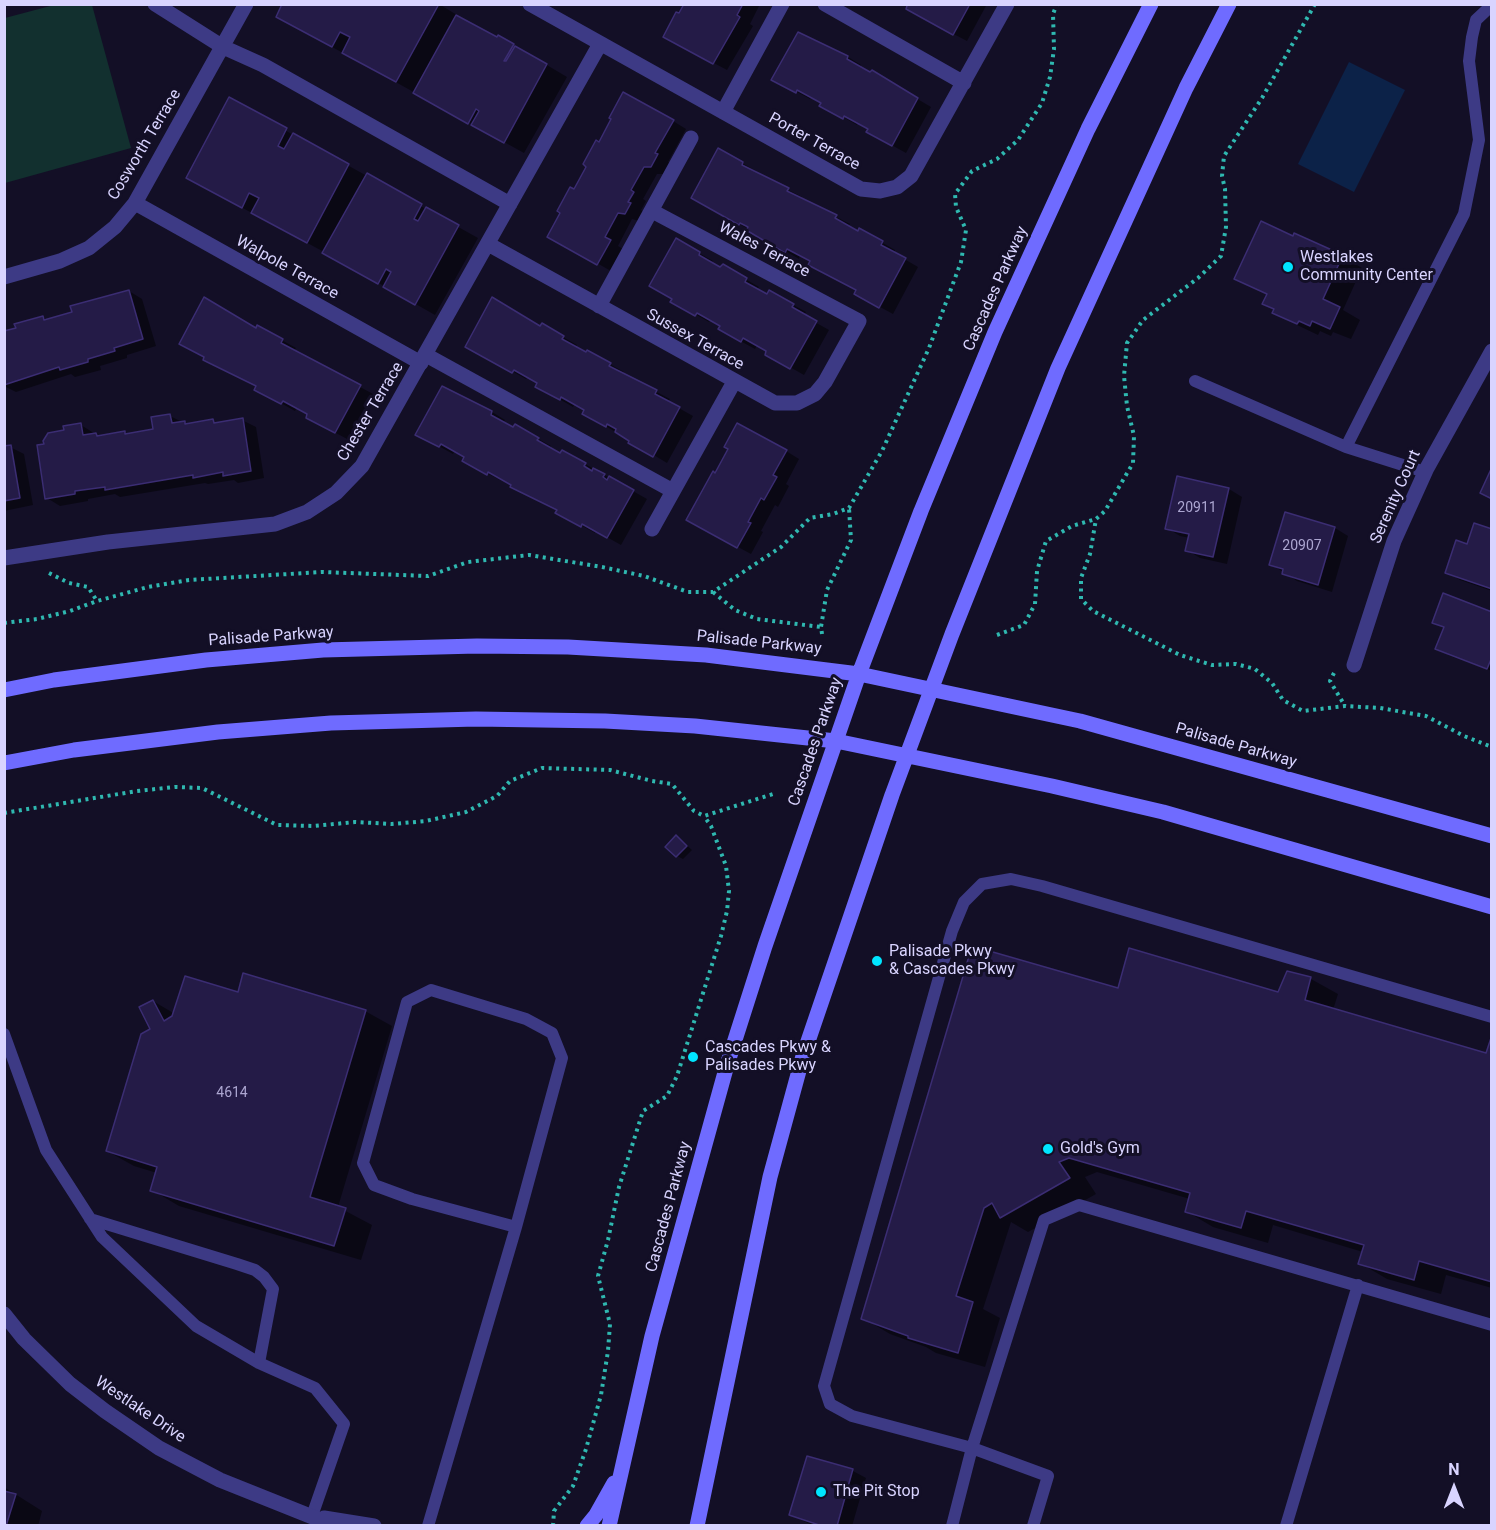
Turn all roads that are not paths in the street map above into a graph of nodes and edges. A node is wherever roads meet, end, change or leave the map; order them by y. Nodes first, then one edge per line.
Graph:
1 (155, 4) edge
2 (246, 4) edge
3 (530, 4) edge
4 (783, 4) edge
5 (825, 4) edge
6 (1007, 4) edge
7 (1151, 4) edge
8 (1229, 4) edge
9 (1491, 5) edge
10 (600, 44) junction
11 (223, 47) junction
12 (964, 83) junction
13 (723, 112) junction
14 (691, 138) dead end
15 (135, 203) junction
16 (510, 204) junction
17 (652, 211) junction
18 (488, 244) junction
19 (4, 277) edge
20 (599, 306) junction
21 (859, 321) joint
22 (1491, 351) edge
23 (423, 359) junction
24 (1195, 381) dead end
25 (734, 382) junction
26 (1346, 447) junction
27 (1425, 472) junction
28 (673, 491) junction
29 (652, 529) dead end
30 (4, 558) edge
31 (1354, 665) dead end
32 (859, 674) junction
33 (4, 690) edge
34 (932, 690) junction
35 (836, 741) junction
36 (907, 755) junction
37 (4, 763) edge
38 (1491, 836) edge
39 (1491, 907) edge
40 (1491, 1017) edge
41 (4, 1034) edge
42 (90, 1219) junction
43 (516, 1227) junction
44 (1358, 1286) junction
45 (4, 1314) edge
46 (1491, 1325) edge
47 (259, 1363) junction
48 (972, 1448) junction
49 (622, 1470) junction
50 (312, 1516) junction
51 (700, 1521) edge
52 (335, 1526) edge
53 (374, 1526) edge
54 (428, 1526) edge
55 (587, 1526) edge
56 (609, 1526) edge
57 (952, 1526) edge
58 (1033, 1526) edge
59 (1286, 1526) edge

1 - 11 street
2 - 11 street, Cosworth Terrace
3 - 10 street, Porter Terrace
4 - 13 street
5 - 12 street
6 - 12 street, Porter Terrace
7 - 32 main road, Cascades Parkway
8 - 34 main road
9 - 26 lane
10 - 13 street, Porter Terrace
10 - 16 street, Chester Terrace
11 - 15 street, Cosworth Terrace
11 - 16 street
12 - 13 street, Porter Terrace
14 - 17 street
15 - 19 street, Cosworth Terrace
15 - 23 street, Walpole Terrace
16 - 18 street, Chester Terrace
17 - 20 street
17 - 21 street, Wales Terrace
18 - 20 street, Sussex Terrace
18 - 23 street, Chester Terrace
20 - 25 street, Sussex Terrace
21 - 25 street, Sussex Terrace
22 - 27 street, Serenity Court
23 - 28 street, Walpole Terrace
23 - 30 street, Chester Terrace
24 - 26 lane
25 - 28 street
26 - 27 lane
27 - 31 street, Serenity Court
28 - 29 street
32 - 33 main road, Palisade Parkway
32 - 34 main road, Palisade Parkway
32 - 35 main road, Cascades Parkway
34 - 36 main road
34 - 38 main road, Palisade Parkway
35 - 36 main road
35 - 37 main road
35 - 49 main road, Cascades Parkway
36 - 39 main road
36 - 51 main road
40 - 48 lane
41 - 42 lane
42 - 47 lane
42 - 47 lane
43 - 43 lane
43 - 54 lane
44 - 46 lane
44 - 48 lane
44 - 59 lane
45 - 50 street, Westlake Drive
47 - 50 lane
48 - 57 lane
48 - 58 lane
49 - 55 main road
49 - 56 main road, Cascades Parkway
50 - 52 street, Westlake Drive
50 - 53 street, Westlake Drive

